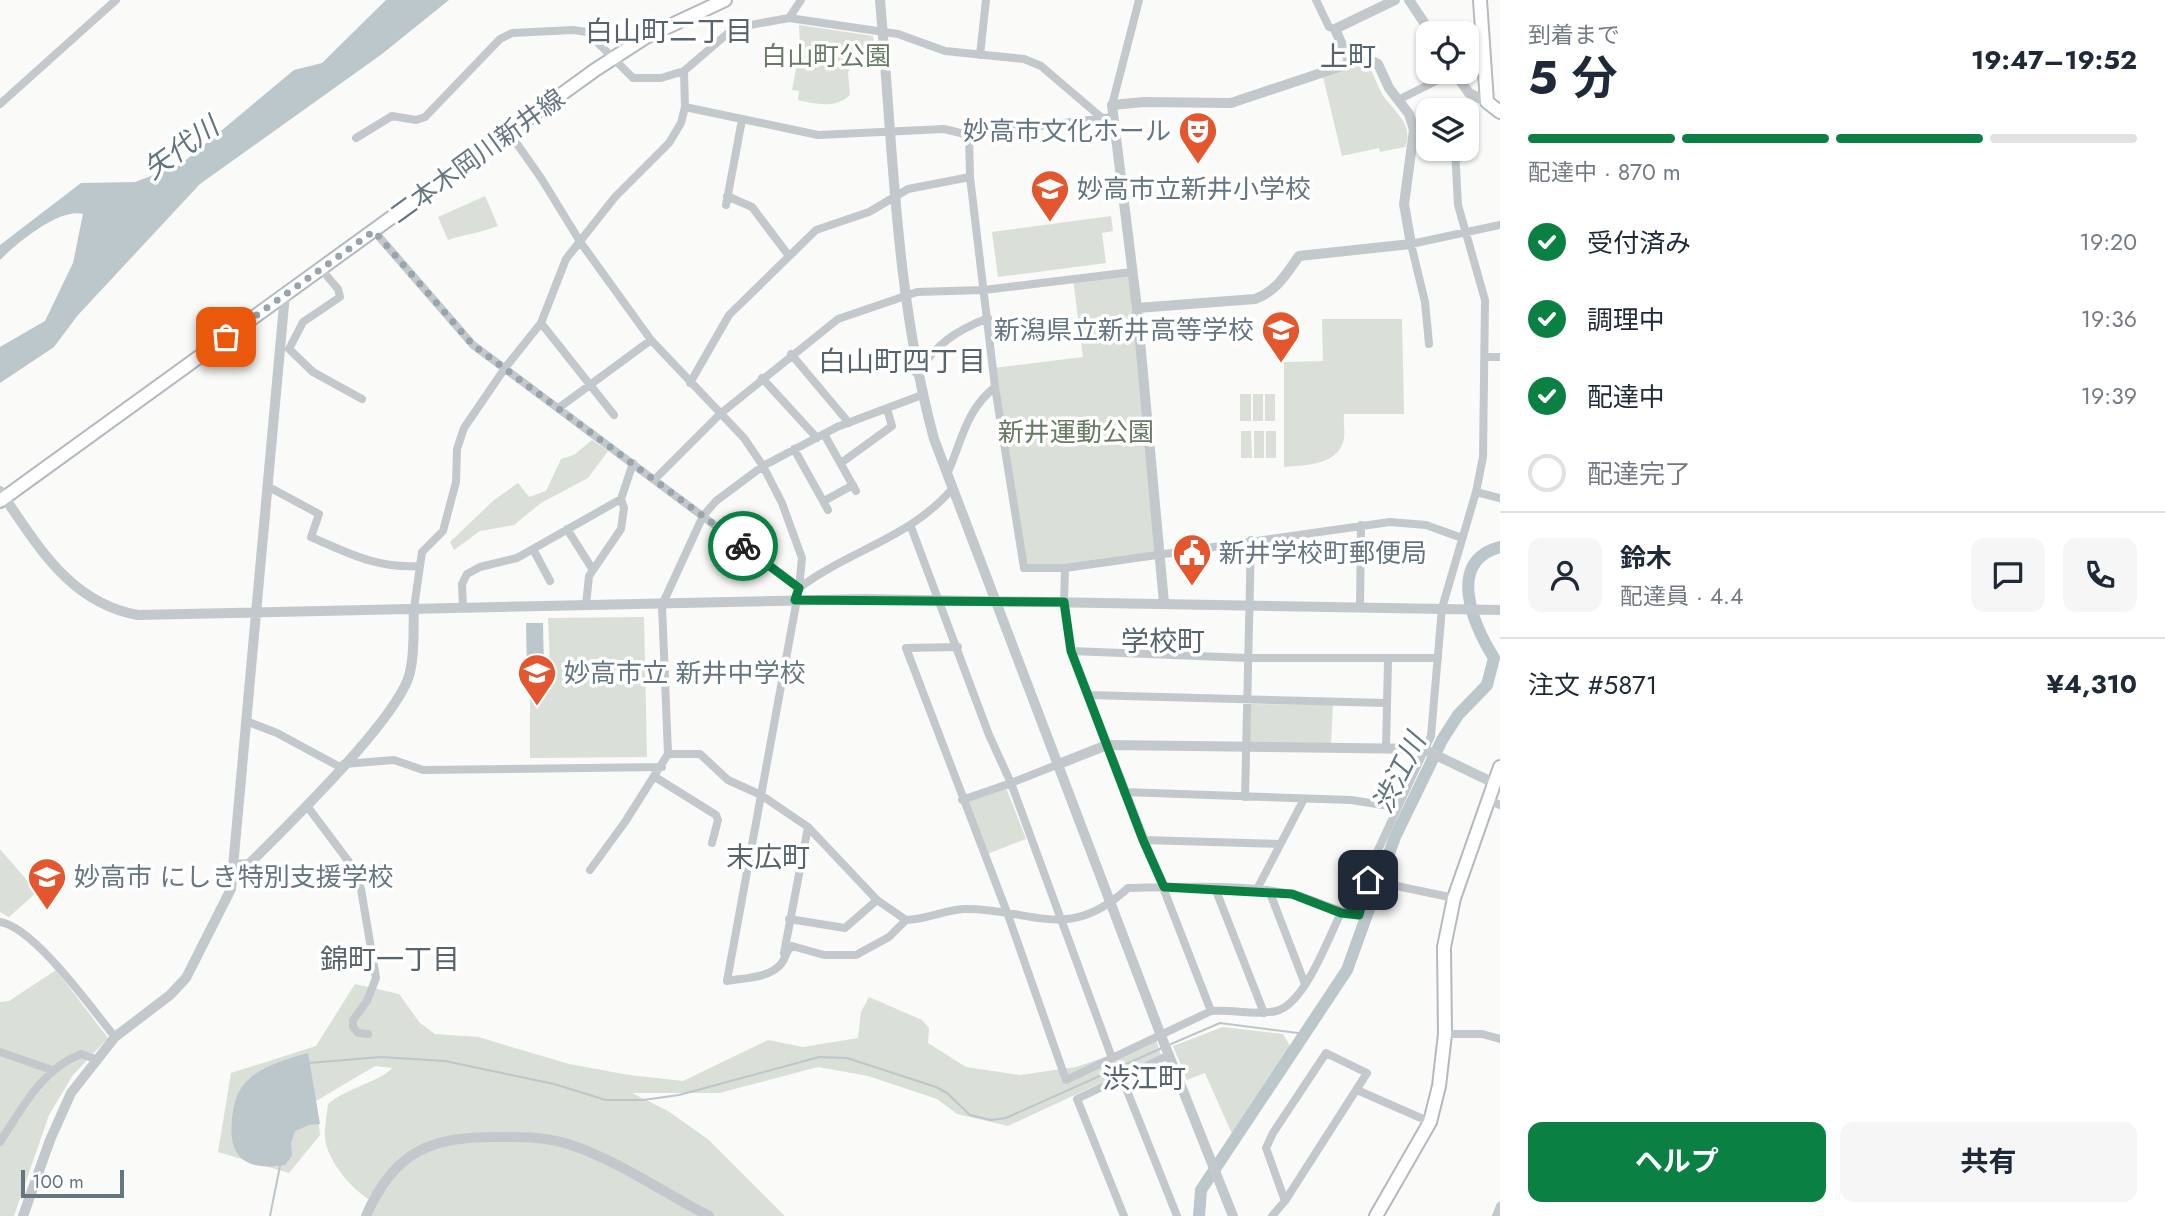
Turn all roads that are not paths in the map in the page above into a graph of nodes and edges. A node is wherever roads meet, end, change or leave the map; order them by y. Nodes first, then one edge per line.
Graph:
1 (116, 0) edge
2 (725, 0) edge
3 (801, 0) edge
4 (880, 0) edge
5 (986, 0) edge
6 (1139, 0) edge
7 (1316, 0) edge
8 (1395, 0) edge
9 (1409, 0) edge
10 (1482, 0) edge
11 (789, 18) junction
12 (1423, 21) edge
13 (1335, 29) junction
14 (883, 32) junction
15 (980, 55) junction
16 (614, 57) junction
17 (1350, 64) junction
18 (684, 71) junction
19 (1430, 84) edge
20 (1461, 84) edge
21 (1398, 100) junction
22 (1487, 102) junction
23 (0, 104) edge
24 (1112, 105) junction
25 (685, 107) junction
26 (1500, 112) edge
27 (1107, 118) junction
28 (742, 120) junction
29 (508, 131) junction
30 (889, 133) junction
31 (969, 135) junction
32 (356, 138) dead end
33 (1456, 161) edge
34 (970, 177) junction
35 (895, 198) junction
36 (1500, 225) edge
37 (374, 231) junction
38 (1468, 234) junction
39 (580, 243) junction
40 (1412, 244) junction
41 (789, 256) junction
42 (321, 269) junction
43 (1132, 272) junction
44 (984, 290) junction
45 (285, 294) junction
46 (904, 295) junction
47 (1137, 308) junction
48 (988, 318) junction
49 (541, 323) junction
50 (651, 340) junction
51 (1429, 344) dead end
52 (284, 349) junction
53 (791, 354) junction
54 (1486, 357) junction
55 (1500, 357) edge
56 (505, 368) junction
57 (916, 373) junction
58 (762, 378) junction
59 (690, 383) junction
60 (589, 384) junction
61 (995, 387) junction
62 (922, 395) junction
63 (362, 399) dead end
64 (560, 407) junction
65 (887, 409) junction
66 (720, 414) junction
67 (614, 415) dead end
68 (849, 423) junction
69 (820, 436) junction
70 (794, 450) junction
71 (633, 463) junction
72 (841, 463) junction
73 (763, 466) junction
74 (948, 472) junction
75 (655, 478) junction
76 (267, 486) junction
77 (953, 488) junction
78 (1476, 492) junction
79 (2, 496) edge
80 (1500, 498) edge
81 (621, 499) junction
82 (703, 516) junction
83 (1361, 526) junction
84 (911, 527) junction
85 (567, 528) junction
86 (1462, 538) junction
87 (1251, 540) junction
88 (533, 549) junction
89 (1160, 554) junction
90 (419, 566) junction
91 (1065, 568) junction
92 (593, 570) junction
93 (550, 581) dead end
94 (799, 588) junction
95 (795, 600) junction
96 (994, 600) junction
97 (939, 601) junction
98 (1064, 602) junction
99 (1164, 603) junction
100 (1248, 604) junction
101 (586, 605) junction
102 (662, 605) junction
103 (1360, 607) junction
104 (414, 608) junction
105 (463, 608) junction
106 (1442, 608) junction
107 (1500, 610) edge
108 (256, 614) junction
109 (958, 647) junction
110 (1071, 651) junction
111 (1248, 657) junction
112 (1438, 658) junction
113 (1388, 660) junction
114 (1088, 695) junction
115 (1246, 701) junction
116 (1386, 704) junction
117 (246, 721) junction
118 (1107, 745) junction
119 (1246, 747) junction
120 (1386, 748) junction
121 (1425, 749) junction
122 (668, 754) junction
123 (1059, 764) junction
124 (342, 766) junction
125 (662, 767) junction
126 (1500, 767) edge
127 (655, 777) junction
128 (1011, 783) junction
129 (1494, 783) junction
130 (1124, 792) junction
131 (761, 795) junction
132 (1245, 797) junction
133 (1304, 799) junction
134 (962, 800) junction
135 (1494, 802) edge
136 (307, 806) junction
137 (1396, 807) junction
138 (808, 827) junction
139 (1143, 840) junction
140 (712, 843) dead end
141 (1280, 844) junction
142 (234, 865) junction
143 (590, 870) dead end
144 (1370, 881) junction
145 (1164, 887) junction
146 (1215, 888) junction
147 (1256, 891) junction
148 (1270, 893) junction
149 (1454, 898) junction
150 (877, 900) junction
151 (1111, 903) junction
152 (1341, 913) junction
153 (1008, 915) junction
154 (789, 919) junction
155 (906, 920) junction
156 (0, 922) edge
157 (1062, 922) junction
158 (784, 953) junction
159 (1306, 984) junction
160 (1211, 1011) junction
161 (1265, 1013) junction
162 (368, 1034) dead end
163 (1445, 1034) junction
164 (1161, 1036) junction
165 (115, 1037) junction
166 (1500, 1039) edge
167 (0, 1052) edge
168 (1169, 1054) junction
169 (1112, 1058) junction
170 (95, 1059) junction
171 (52, 1069) junction
172 (1122, 1078) junction
173 (1357, 1090) junction
174 (1430, 1122) junction
175 (0, 1142) edge
176 (1285, 1201) junction
177 (1500, 1206) edge
178 (23, 1216) edge
179 (366, 1216) edge
180 (709, 1216) edge
181 (1124, 1216) edge
182 (1177, 1216) edge
183 (1233, 1216) edge
184 (1272, 1216) edge
185 (1376, 1216) edge
186 (1496, 1216) edge

1 - 23 street
2 - 16 main road, 二本木岡川新井線
3 - 11 street
4 - 14 street
5 - 15 street
6 - 24 street
7 - 13 street
8 - 13 street
9 - 12 street
10 - 22 main road
11 - 14 street
11 - 18 street
13 - 17 street
14 - 15 street
14 - 30 street
15 - 27 street
16 - 18 street
16 - 29 main road, 二本木岡川新井線
16 - 32 street
17 - 21 street
17 - 24 street
18 - 25 street
19 - 21 street
20 - 22 street
21 - 40 street
22 - 26 main road
24 - 27 street
25 - 28 street
25 - 39 street
27 - 31 street
27 - 43 street
28 - 30 street
28 - 41 street
29 - 37 main road, 二本木岡川新井線
29 - 39 street
30 - 31 street
30 - 35 street
31 - 34 street
33 - 38 street
34 - 35 street
34 - 44 street
35 - 41 street
35 - 46 street
36 - 38 street
37 - 42 main road, 二本木岡川新井線
37 - 56 street
38 - 40 street
38 - 54 street
39 - 49 street
39 - 50 street
40 - 47 street
40 - 51 street
41 - 59 street
42 - 45 main road, 二本木岡川新井線
42 - 52 street
43 - 44 street
43 - 47 street
44 - 46 street
44 - 48 street
45 - 52 street
45 - 79 main road, 二本木岡川新井線
46 - 53 street
46 - 57 street
47 - 89 street
48 - 57 street
48 - 61 street
49 - 56 street
49 - 60 street
50 - 59 street
50 - 60 street
52 - 63 street
52 - 76 street
53 - 58 street
53 - 68 street
54 - 55 street
54 - 78 street
56 - 64 street
56 - 90 street
57 - 62 street
58 - 66 street
58 - 69 street
59 - 66 street
60 - 64 street
60 - 67 street
61 - 74 street
61 - 91 street
62 - 65 street
62 - 74 street
64 - 71 street
65 - 68 street
65 - 72 street
66 - 73 street
66 - 75 street
68 - 69 street
69 - 70 street
69 - 72 street
70 - 72 street
70 - 73 street
71 - 75 street
71 - 81 street
73 - 82 street
73 - 94 street
74 - 77 street
75 - 82 street
76 - 90 street
76 - 108 street
77 - 84 street
77 - 96 street
78 - 80 street
78 - 86 street
79 - 108 street
81 - 85 street
81 - 92 street
82 - 94 street
82 - 102 street
83 - 86 street
83 - 87 street
83 - 103 street
84 - 94 street
84 - 97 street
85 - 88 street
85 - 92 street
86 - 106 street
87 - 89 street
87 - 100 street
88 - 93 street
88 - 105 street
89 - 91 street
89 - 99 street
90 - 104 street
91 - 98 street
92 - 101 street
94 - 95 street
95 - 97 street
95 - 102 street
95 - 131 street
96 - 97 street
96 - 98 street
96 - 123 street
97 - 109 street
98 - 99 street
98 - 110 street
99 - 100 street
100 - 103 street
100 - 111 street
101 - 102 street
101 - 105 street
102 - 122 street
103 - 106 street
104 - 105 street
104 - 108 street
104 - 124 street
106 - 107 street
106 - 112 street
108 - 117 street
109 - 128 street
109 - 134 street
110 - 111 street
110 - 114 street
111 - 113 street
111 - 115 street
112 - 113 street
112 - 121 street
113 - 116 street
114 - 115 street
114 - 118 street
115 - 116 street
115 - 119 street
116 - 120 street
117 - 124 street
117 - 142 street
118 - 119 street
118 - 123 street
118 - 130 street
119 - 120 street
119 - 132 street
120 - 121 street
121 - 129 street
121 - 137 street
122 - 125 street
122 - 131 street
123 - 128 street
123 - 151 street
124 - 125 street
124 - 136 street
125 - 127 street
126 - 129 main road
127 - 140 street
127 - 143 street
128 - 134 street
128 - 157 street
129 - 135 main road
130 - 132 street
130 - 139 street
131 - 138 street
131 - 158 street
132 - 133 street
133 - 137 street
133 - 141 street
134 - 153 street
135 - 149 main road
136 - 142 street
136 - 162 street
137 - 144 street
138 - 150 street
138 - 154 street
139 - 141 street
139 - 145 street
141 - 147 street
142 - 165 street
144 - 149 street
144 - 152 street
145 - 146 street
145 - 151 street
145 - 160 street
146 - 147 street
146 - 161 street
147 - 148 street
148 - 152 street
148 - 159 street
149 - 163 main road
150 - 154 street
150 - 155 street
151 - 157 street
151 - 164 street
152 - 159 street
153 - 155 street
153 - 157 street
153 - 169 street
154 - 158 street
155 - 158 street
156 - 165 street
157 - 169 street
159 - 161 street
160 - 161 street
160 - 164 street
163 - 166 street
163 - 174 main road
164 - 168 street
164 - 169 street
165 - 170 street
167 - 171 street
168 - 172 street
168 - 183 street
170 - 171 street
170 - 178 street
171 - 175 street
172 - 181 street
172 - 182 street
173 - 174 street
173 - 176 street
173 - 176 street
174 - 185 main road
176 - 184 street
177 - 186 street
179 - 180 street

